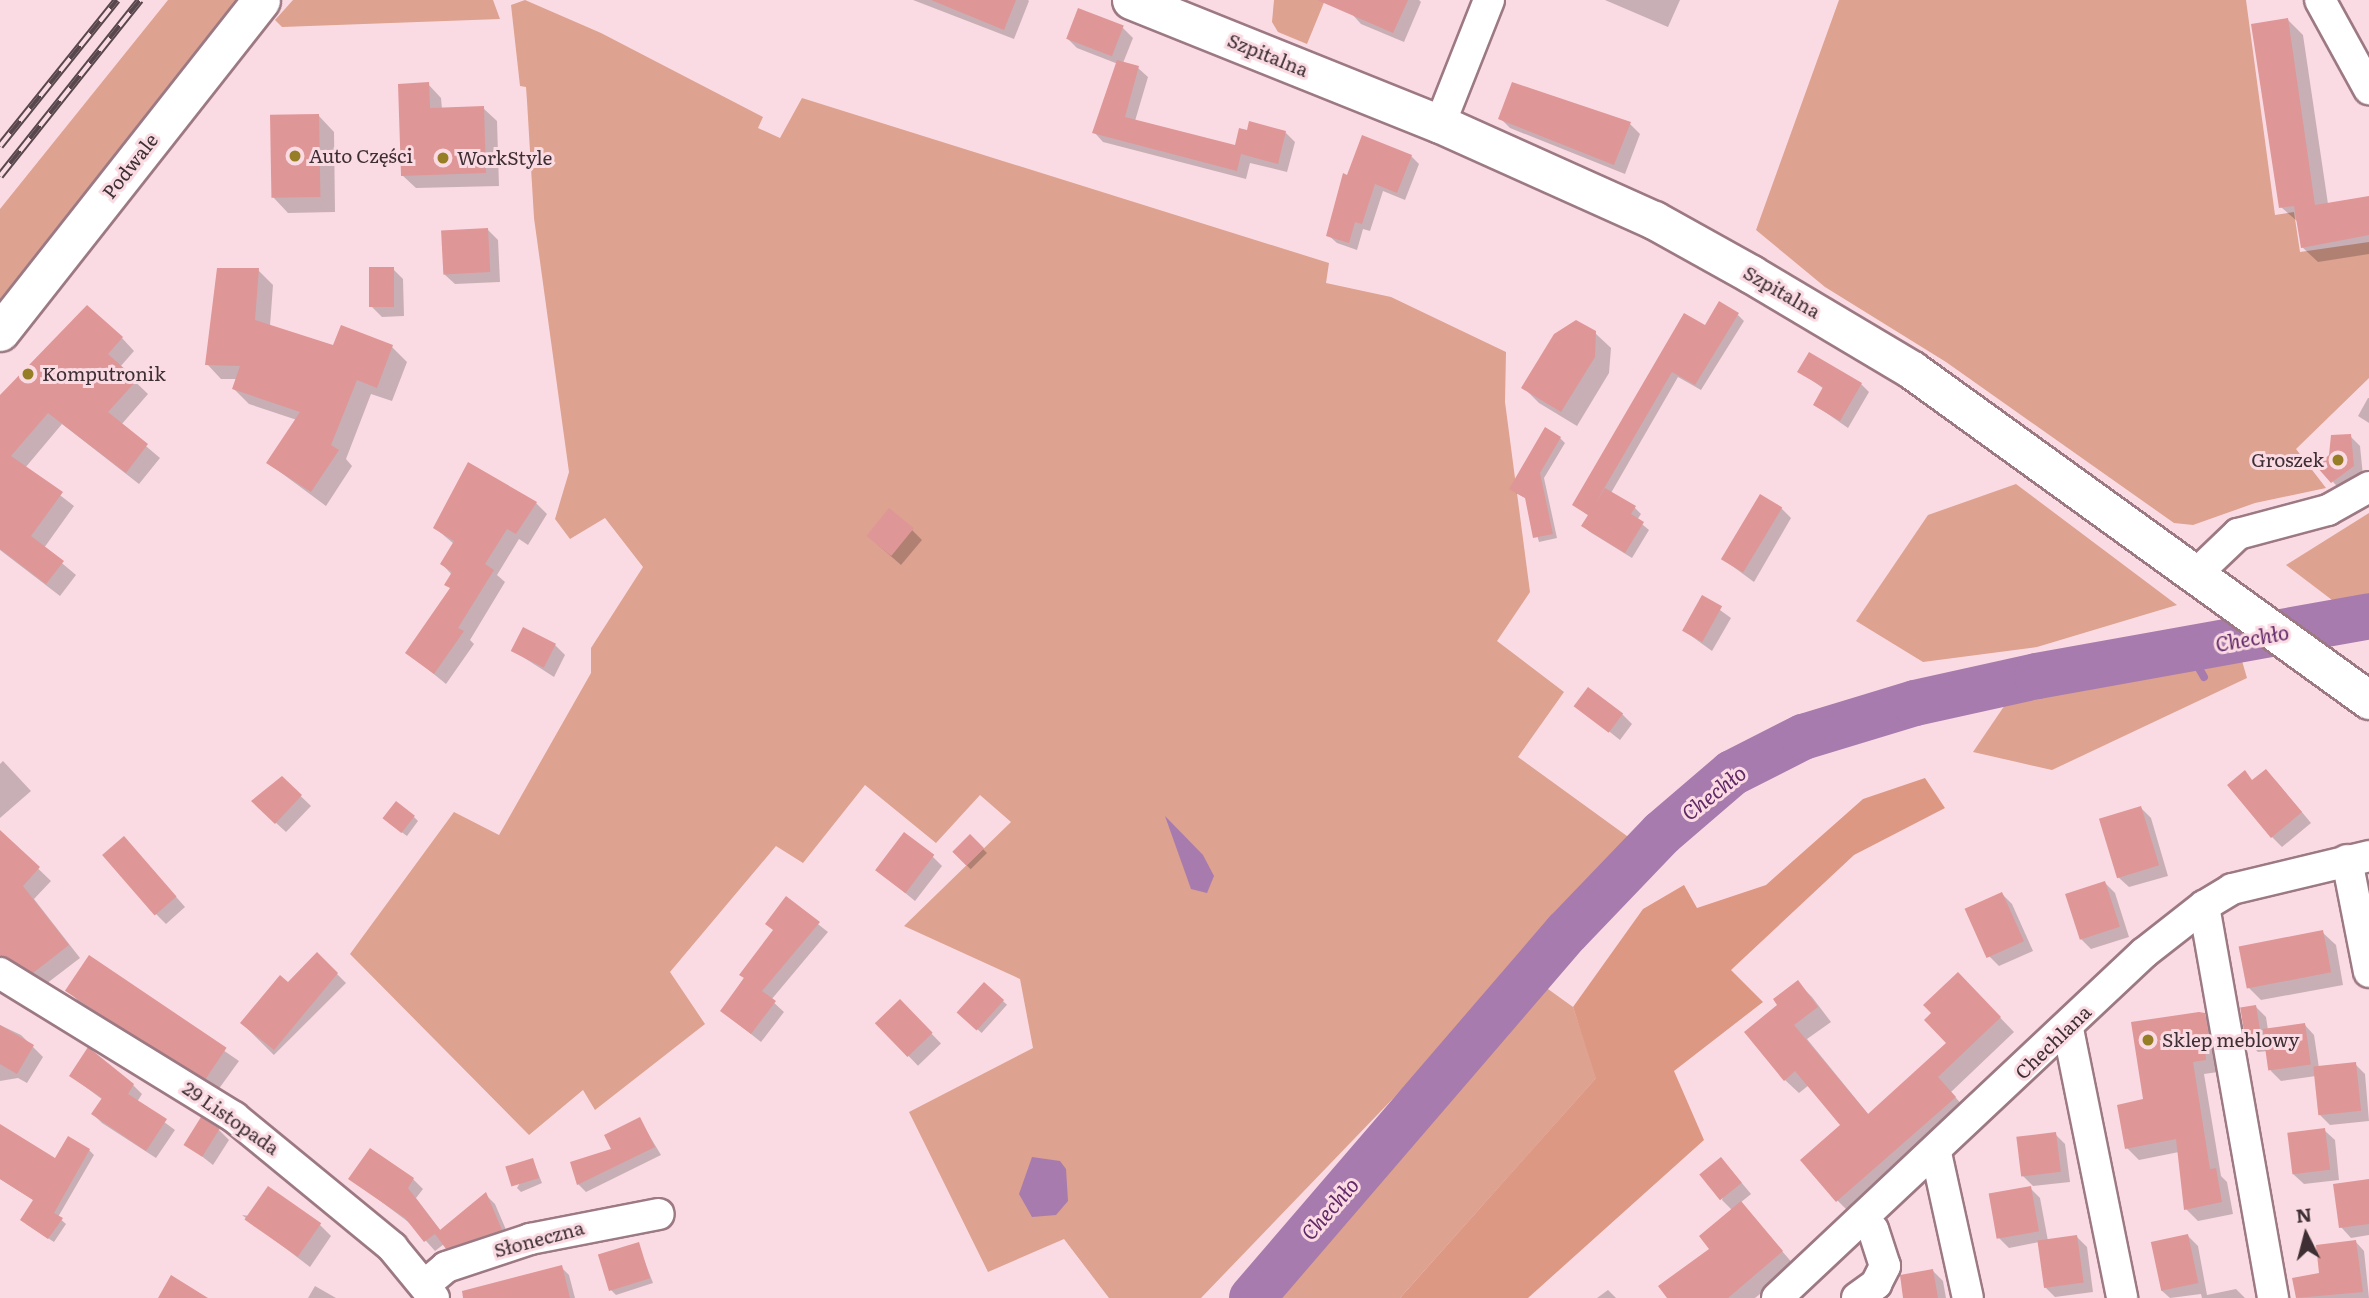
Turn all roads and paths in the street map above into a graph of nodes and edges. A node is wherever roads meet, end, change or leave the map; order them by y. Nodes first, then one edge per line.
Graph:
1 (261, 0) edge
2 (1130, 0) edge
3 (1489, 0) edge
4 (2320, 0) edge
5 (2369, 89) edge
6 (1440, 124) junction
7 (0, 332) edge
8 (2369, 486) edge
9 (2194, 576) junction
10 (2369, 700) edge
11 (2358, 858) edge
12 (2204, 906) junction
13 (2369, 972) edge
14 (0, 973) edge
15 (2068, 1029) junction
16 (1936, 1153) junction
17 (659, 1214) dead end
18 (1863, 1218) junction
19 (430, 1291) edge
20 (1777, 1298) edge
21 (1857, 1298) edge
22 (1968, 1298) edge
23 (2122, 1298) edge
24 (2273, 1298) edge

1 - 7 street, Podwale
2 - 6 street, Szpitalna
3 - 6 street
4 - 5 street
6 - 9 street, Szpitalna
8 - 9 street
9 - 10 street, Szpitalna
11 - 12 street, Chechlana
11 - 13 street
12 - 15 street, Chechlana
12 - 24 street
14 - 19 street, 29 Listopada
15 - 16 street, Chechlana
15 - 23 street
16 - 18 street, Chechlana
16 - 22 street
17 - 19 street, Słoneczna
18 - 20 street, Chechlana
18 - 21 street

